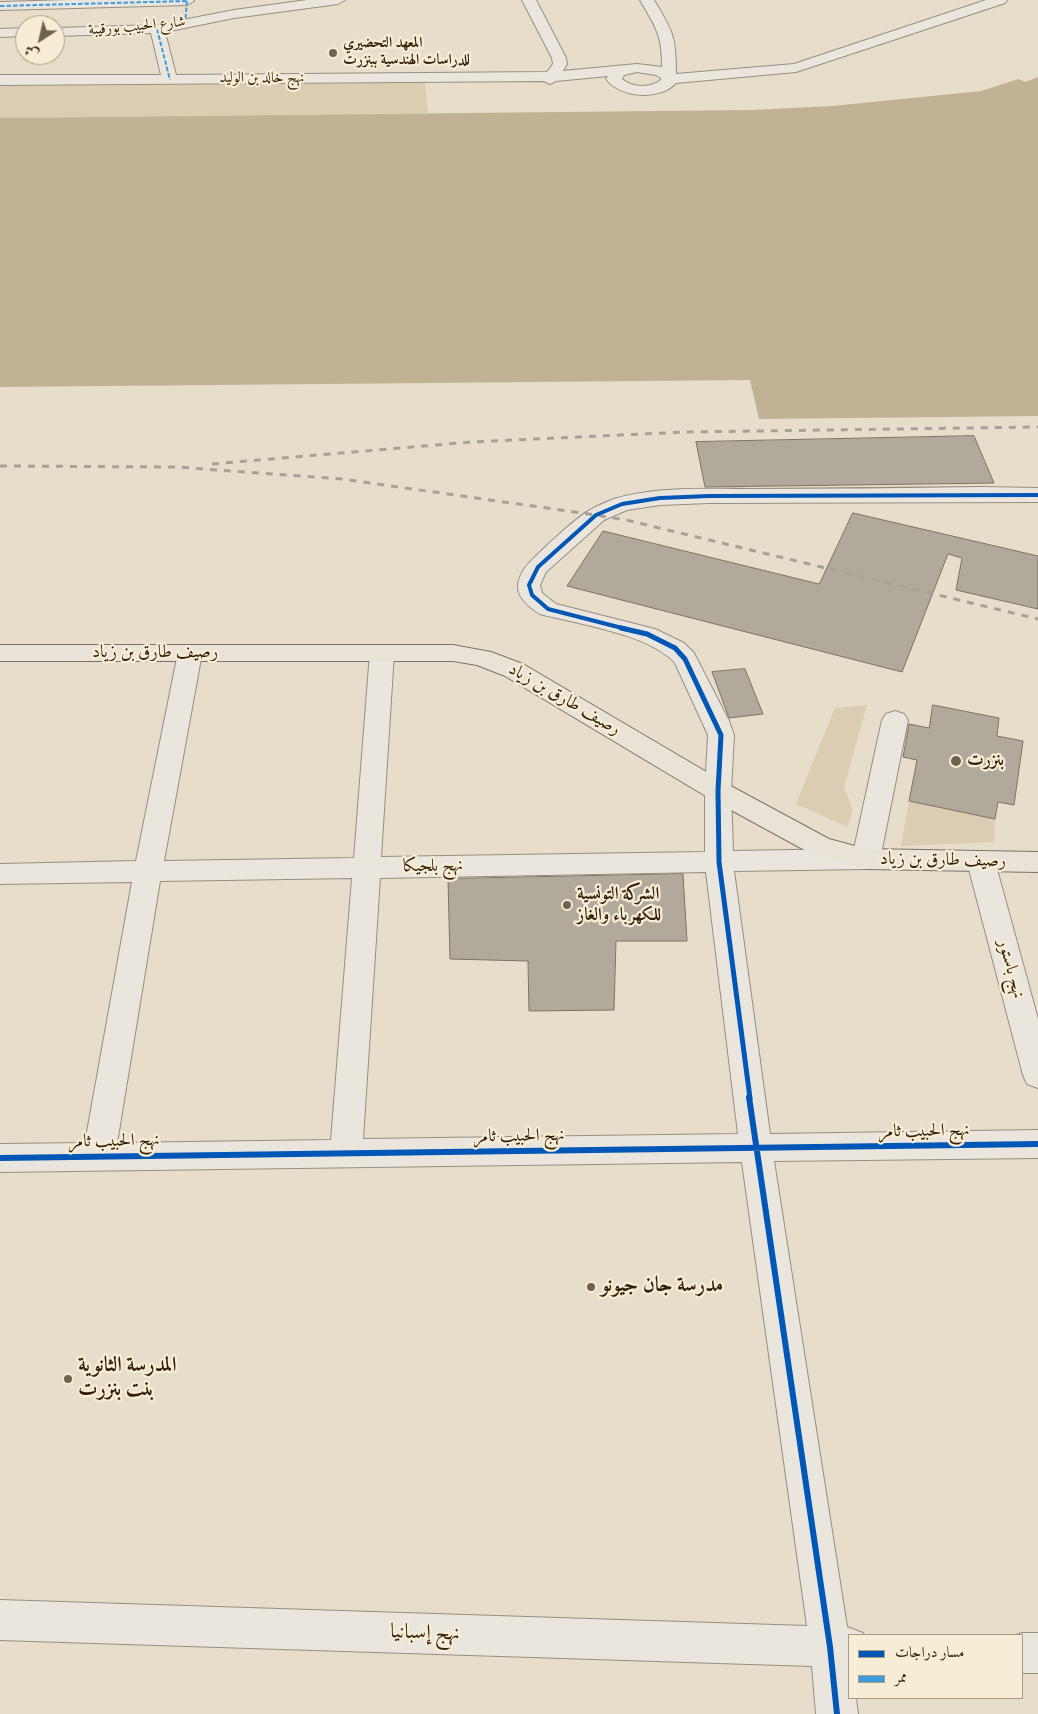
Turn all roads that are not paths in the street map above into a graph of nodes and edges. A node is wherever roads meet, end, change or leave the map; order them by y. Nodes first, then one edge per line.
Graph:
1 (187, 0) edge
2 (338, 0) edge
3 (529, 0) edge
4 (647, 0) edge
5 (1000, 0) edge
6 (0, 6) edge
7 (185, 25) junction
8 (157, 29) junction
9 (15, 32) edge
10 (65, 32) edge
11 (0, 33) edge
12 (669, 44) junction
13 (630, 69) junction
14 (551, 78) junction
15 (670, 78) junction
16 (0, 80) edge
17 (170, 80) junction
18 (628, 88) junction
19 (1038, 495) edge
20 (190, 653) junction
21 (382, 653) junction
22 (0, 654) edge
23 (895, 720) dead end
24 (718, 791) junction
25 (866, 859) junction
26 (719, 862) junction
27 (981, 862) junction
28 (1038, 862) edge
29 (366, 868) junction
30 (148, 872) junction
31 (0, 874) edge
32 (1038, 1076) edge
33 (1038, 1144) edge
34 (756, 1148) junction
35 (346, 1153) junction
36 (99, 1156) junction
37 (0, 1158) edge
38 (0, 1620) edge
39 (839, 1647) edge
40 (1023, 1652) edge
41 (1038, 1653) edge
42 (837, 1714) edge

1 - 6 street
1 - 7 street
2 - 7 street, شارع الحبيب بورقيبة
3 - 14 street
4 - 12 street
5 - 15 street
7 - 8 street, شارع الحبيب بورقيبة
8 - 10 street, شارع الحبيب بورقيبة
8 - 17 street
9 - 11 street
12 - 13 street
12 - 15 street
13 - 14 street, نهج خالد بن الوليد
13 - 15 street
13 - 18 street
14 - 17 street, نهج خالد بن الوليد
14 - 18 street, نهج خالد بن الوليد
15 - 18 street, نهج خالد بن الوليد
16 - 17 street, نهج خالد بن الوليد
19 - 24 street
20 - 21 main road, رصيف طارق بن زياد
20 - 22 main road, رصيف طارق بن زياد
20 - 30 street
21 - 24 main road, رصيف طارق بن زياد
21 - 29 street
23 - 25 street
24 - 25 main road, رصيف طارق بن زياد
24 - 26 street
25 - 26 street, نهج بلجيكا
25 - 27 main road, رصيف طارق بن زياد
26 - 29 street, نهج بلجيكا
26 - 34 street
27 - 28 main road, رصيف طارق بن زياد
27 - 32 street, نهج باستور
29 - 30 street, نهج بلجيكا
29 - 35 street
30 - 31 street, نهج بلجيكا
30 - 36 street
33 - 34 street, نهج الحبيب ثامر
34 - 35 street, نهج الحبيب ثامر
34 - 39 street
35 - 36 street, نهج الحبيب ثامر
36 - 37 street, نهج الحبيب ثامر
38 - 39 street, نهج إسبانيا
39 - 42 street
40 - 41 street

